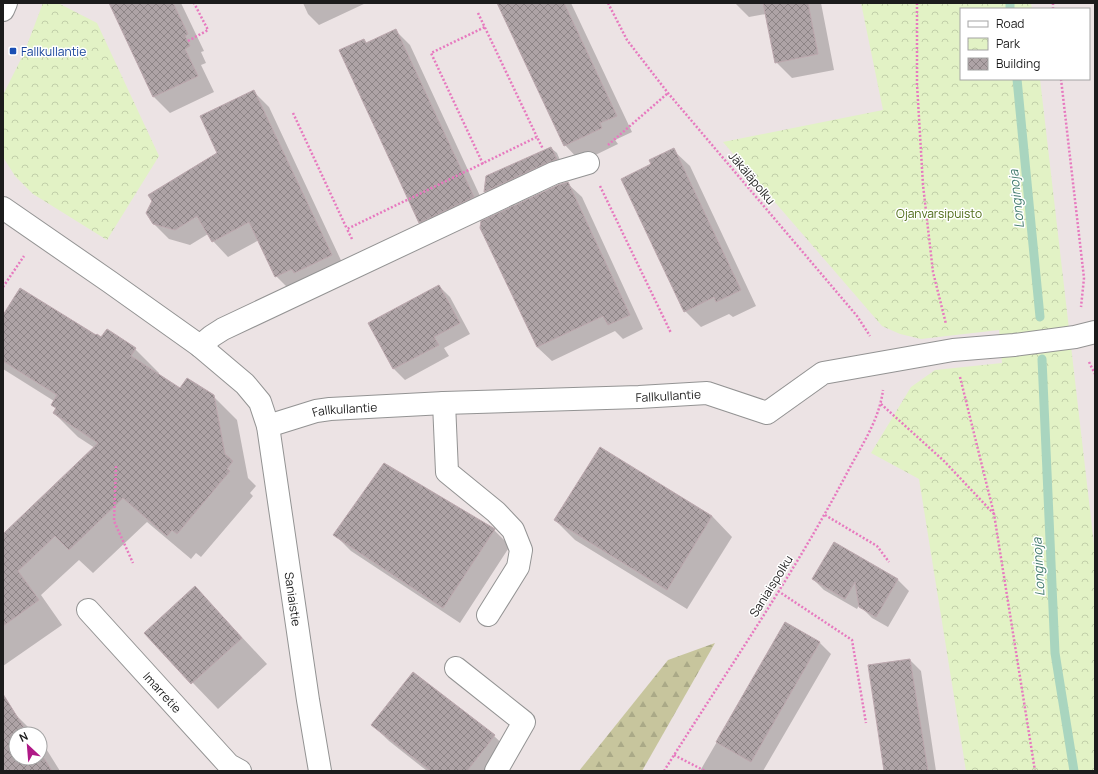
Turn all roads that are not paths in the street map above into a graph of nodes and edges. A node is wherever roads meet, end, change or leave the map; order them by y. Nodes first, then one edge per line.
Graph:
1 (6, 3) edge
2 (3, 10) edge
3 (588, 163) road end
4 (3, 208) edge
5 (1085, 335) edge
6 (200, 346) junction
7 (444, 403) junction
8 (268, 426) junction
9 (88, 610) dead end
10 (488, 615) dead end
11 (456, 668) dead end
12 (240, 771) edge
13 (320, 771) edge
14 (496, 771) edge

1 - 2 street
3 - 6 street
4 - 6 street
5 - 7 street, Fallkullantie
6 - 8 street
7 - 8 street, Fallkullantie
7 - 10 street
8 - 13 street, Saniaistie
9 - 12 street, Imarretie
11 - 14 street

